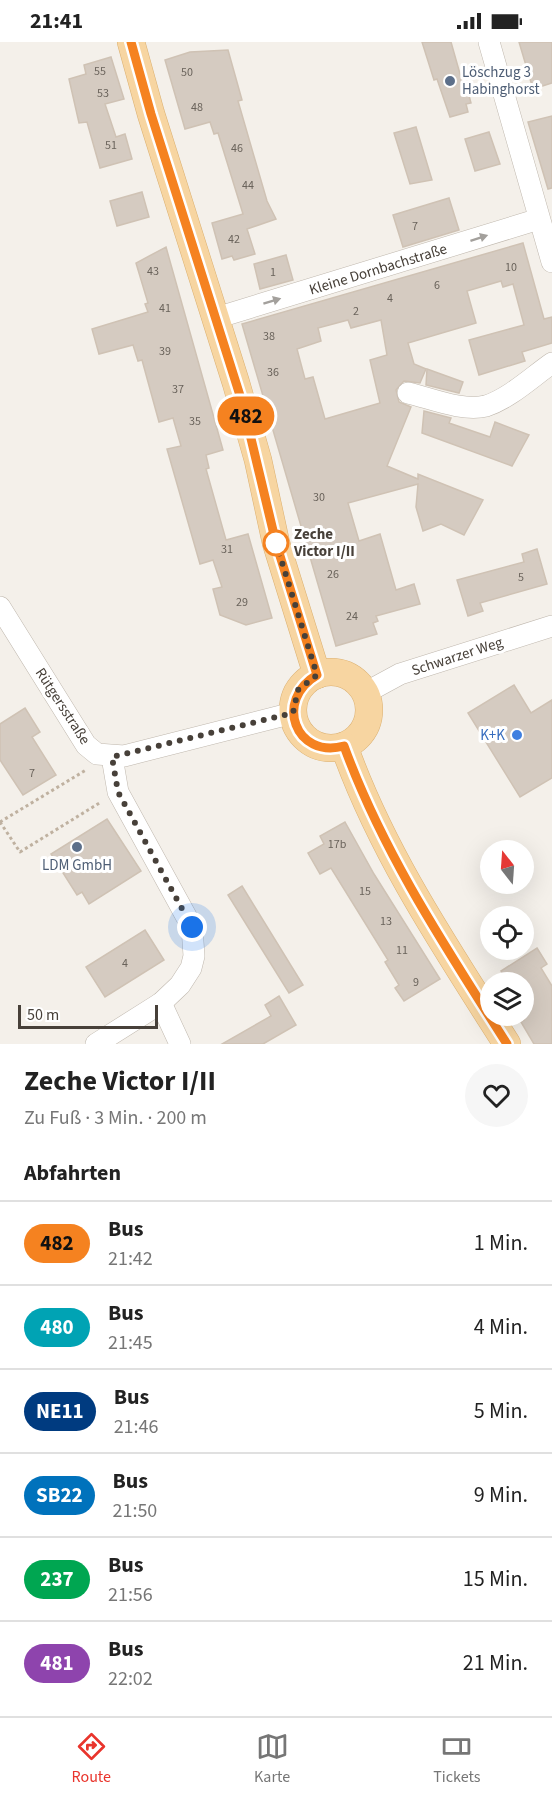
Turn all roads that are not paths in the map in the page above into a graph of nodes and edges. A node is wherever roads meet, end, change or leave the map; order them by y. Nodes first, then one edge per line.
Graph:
1 (131, 42) edge
2 (489, 42) edge
3 (539, 219) junction
4 (552, 262) edge
5 (216, 318) junction
6 (552, 363) edge
7 (408, 393) dead end
8 (0, 607) edge
9 (552, 626) edge
10 (317, 675) junction
11 (365, 693) junction
12 (293, 713) junction
13 (344, 746) junction
14 (112, 757) junction
15 (161, 1003) junction
16 (96, 1044) edge
17 (180, 1044) edge
18 (507, 1044) edge

1 - 5 main road
2 - 3 street
3 - 4 street
5 -> 3 street, Kleine Dornbachstraße
5 - 10 main road
6 - 7 street
8 - 14 street, Rütgersstraße
9 - 11 street, Schwarzer Weg
10 - 11 main road
10 - 12 main road
11 - 13 main road
12 - 13 main road
12 - 14 street
13 - 18 main road
14 - 15 street
15 - 16 street
15 - 17 street

